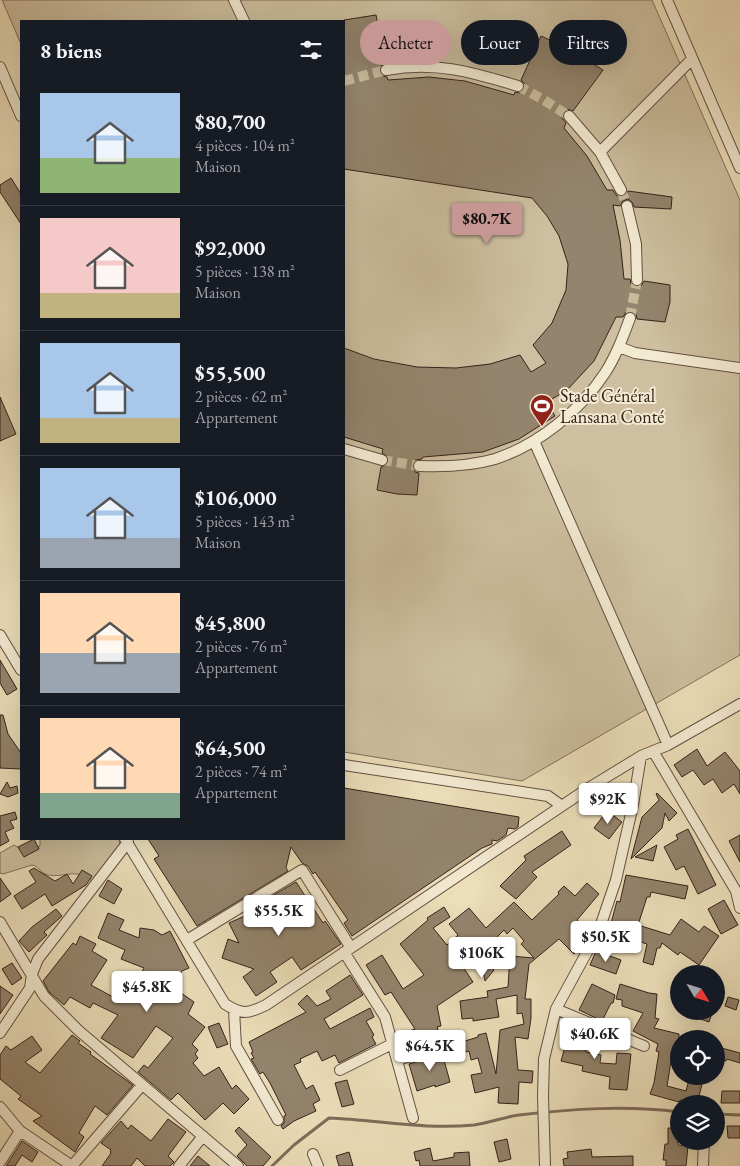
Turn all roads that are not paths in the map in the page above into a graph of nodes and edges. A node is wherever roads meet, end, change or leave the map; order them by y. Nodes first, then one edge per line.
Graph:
1 (234, 0) edge
2 (667, 0) edge
3 (244, 20) edge
4 (692, 59) junction
5 (0, 67) edge
6 (386, 70) tunnel mouth
7 (518, 86) tunnel mouth
8 (20, 114) edge
9 (570, 116) tunnel mouth
10 (600, 152) junction
11 (740, 168) edge
12 (620, 190) tunnel mouth
13 (627, 206) tunnel mouth
14 (637, 280) tunnel mouth
15 (630, 318) tunnel mouth
16 (619, 347) junction
17 (740, 368) edge
18 (534, 441) junction
19 (345, 450) edge
20 (382, 460) tunnel mouth
21 (419, 466) tunnel mouth
22 (0, 635) edge
23 (20, 668) edge
24 (740, 704) edge
25 (668, 745) junction
26 (654, 751) junction
27 (641, 756) junction
28 (345, 765) edge
29 (587, 789) junction
30 (633, 805) junction
31 (562, 806) junction
32 (126, 841) edge
33 (740, 908) edge
34 (0, 922) edge
35 (187, 940) junction
36 (348, 950) junction
37 (32, 974) junction
38 (556, 1009) junction
39 (234, 1010) junction
40 (0, 1034) edge
41 (458, 1042) dead end
42 (392, 1044) junction
43 (644, 1046) dead end
44 (397, 1060) junction
45 (340, 1070) dead end
46 (142, 1084) junction
47 (0, 1107) edge
48 (413, 1118) dead end
49 (278, 1120) dead end
50 (20, 1131) junction
51 (203, 1136) junction
52 (704, 1150) edge
53 (313, 1154) dead end
54 (0, 1162) edge
55 (179, 1166) edge
56 (238, 1166) edge
57 (318, 1166) edge
58 (546, 1166) edge
59 (703, 1166) edge

1 - 3 street
2 - 4 street
4 - 10 street
4 - 11 street
5 - 8 street
6 - 7 street
9 - 10 street
10 - 12 street
13 - 14 street
15 - 16 street
16 - 17 street
16 - 18 street
18 - 21 street
18 - 25 street
19 - 20 street
22 - 23 street
24 - 25 street
25 - 26 street
26 - 27 street
26 - 33 street
27 - 29 street
27 - 30 street
28 - 31 street
29 - 30 street
29 - 31 street
30 - 38 street
31 - 36 street
32 - 35 street
32 - 37 street
34 - 37 street
35 - 36 street
35 - 39 street
36 - 39 street
36 - 42 street
37 - 40 street
37 - 46 street
38 - 43 street
38 - 58 street
39 - 49 street
41 - 44 street
42 - 44 street
42 - 45 street
44 - 48 street
46 - 50 street
46 - 51 street
47 - 50 street
50 - 54 street
51 - 55 street
51 - 56 street
52 - 59 street
53 - 57 street

